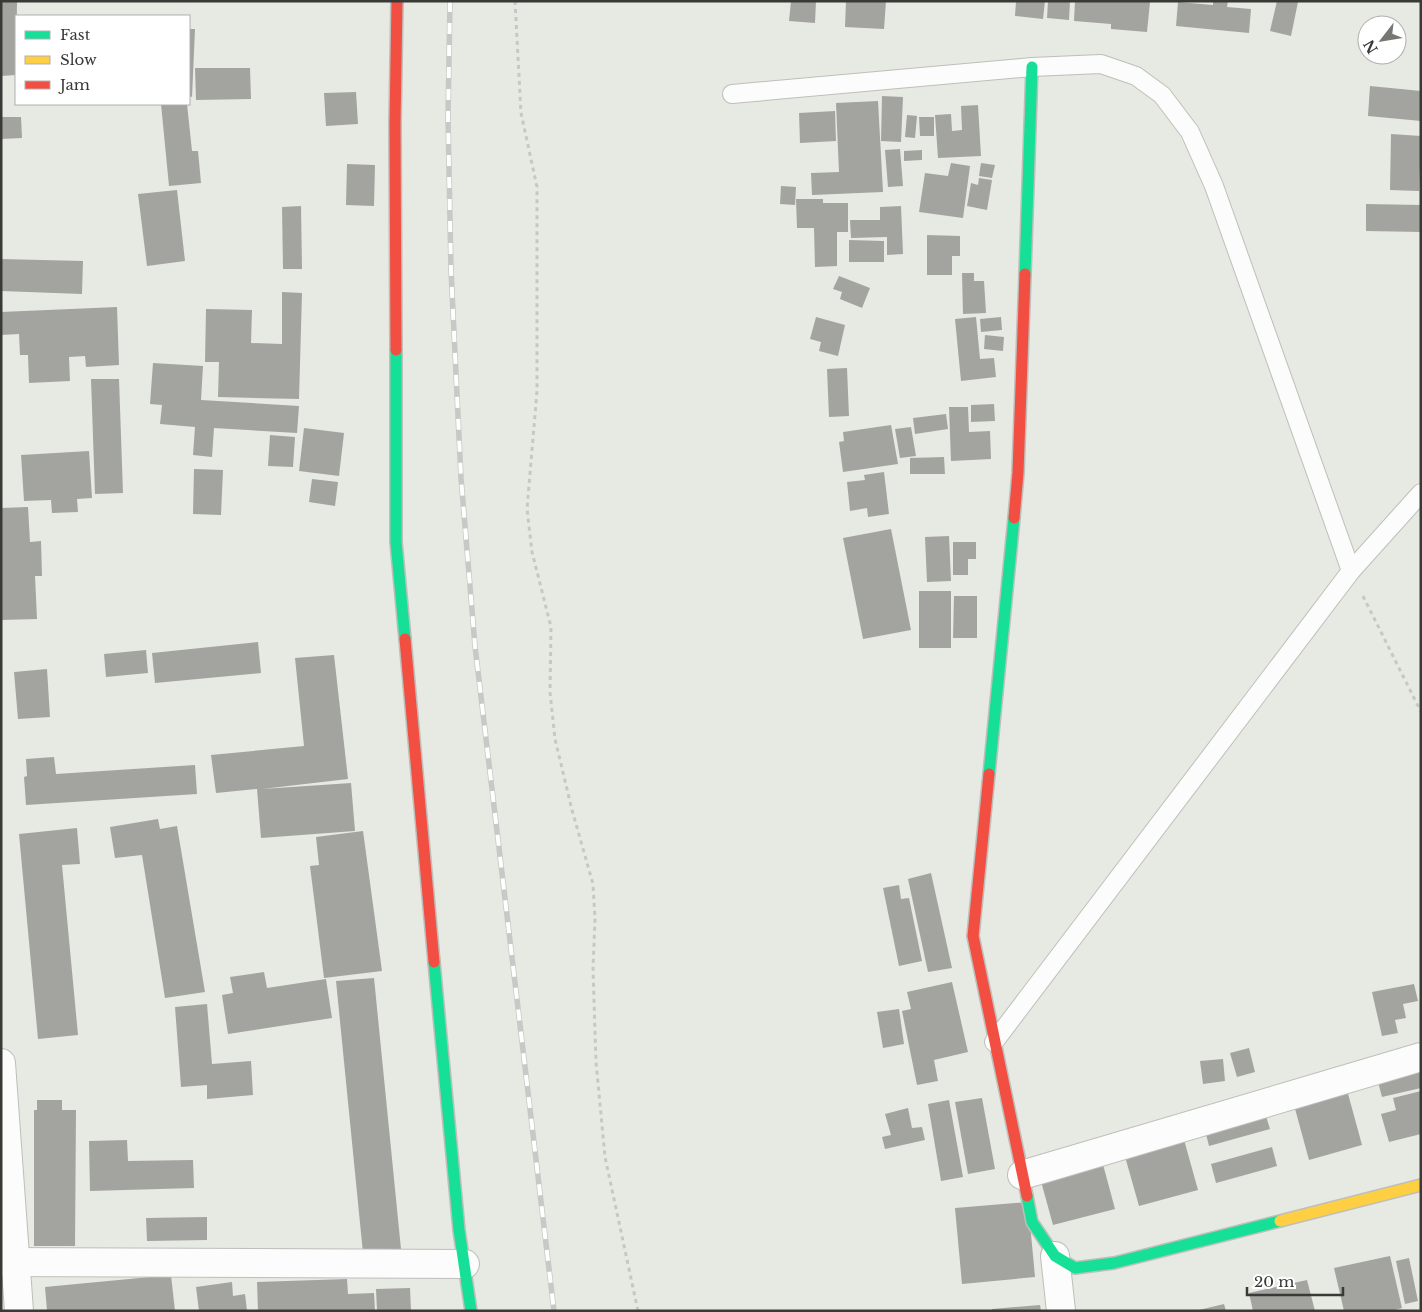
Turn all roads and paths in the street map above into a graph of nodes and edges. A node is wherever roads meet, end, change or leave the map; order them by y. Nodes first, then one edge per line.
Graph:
1 (396, 1) edge
2 (516, 1) edge
3 (1032, 67) junction
4 (732, 94) dead end
5 (1421, 493) edge
6 (1350, 571) junction
7 (1421, 712) edge
8 (994, 1042) junction
9 (1421, 1057) edge
10 (1, 1063) edge
11 (1022, 1175) junction
12 (1421, 1185) edge
13 (1055, 1256) junction
14 (8, 1263) edge
15 (465, 1264) junction
16 (19, 1311) edge
17 (471, 1311) edge
18 (638, 1311) edge
19 (1061, 1311) edge

1 - 15 street
2 - 18 path
3 - 4 lane
3 - 6 lane
3 - 8 street
5 - 6 lane
6 - 7 path
6 - 8 lane
8 - 11 street
9 - 11 street
10 - 14 street
11 - 13 street
12 - 13 street
13 - 19 street
14 - 15 street
14 - 16 street
15 - 17 street

